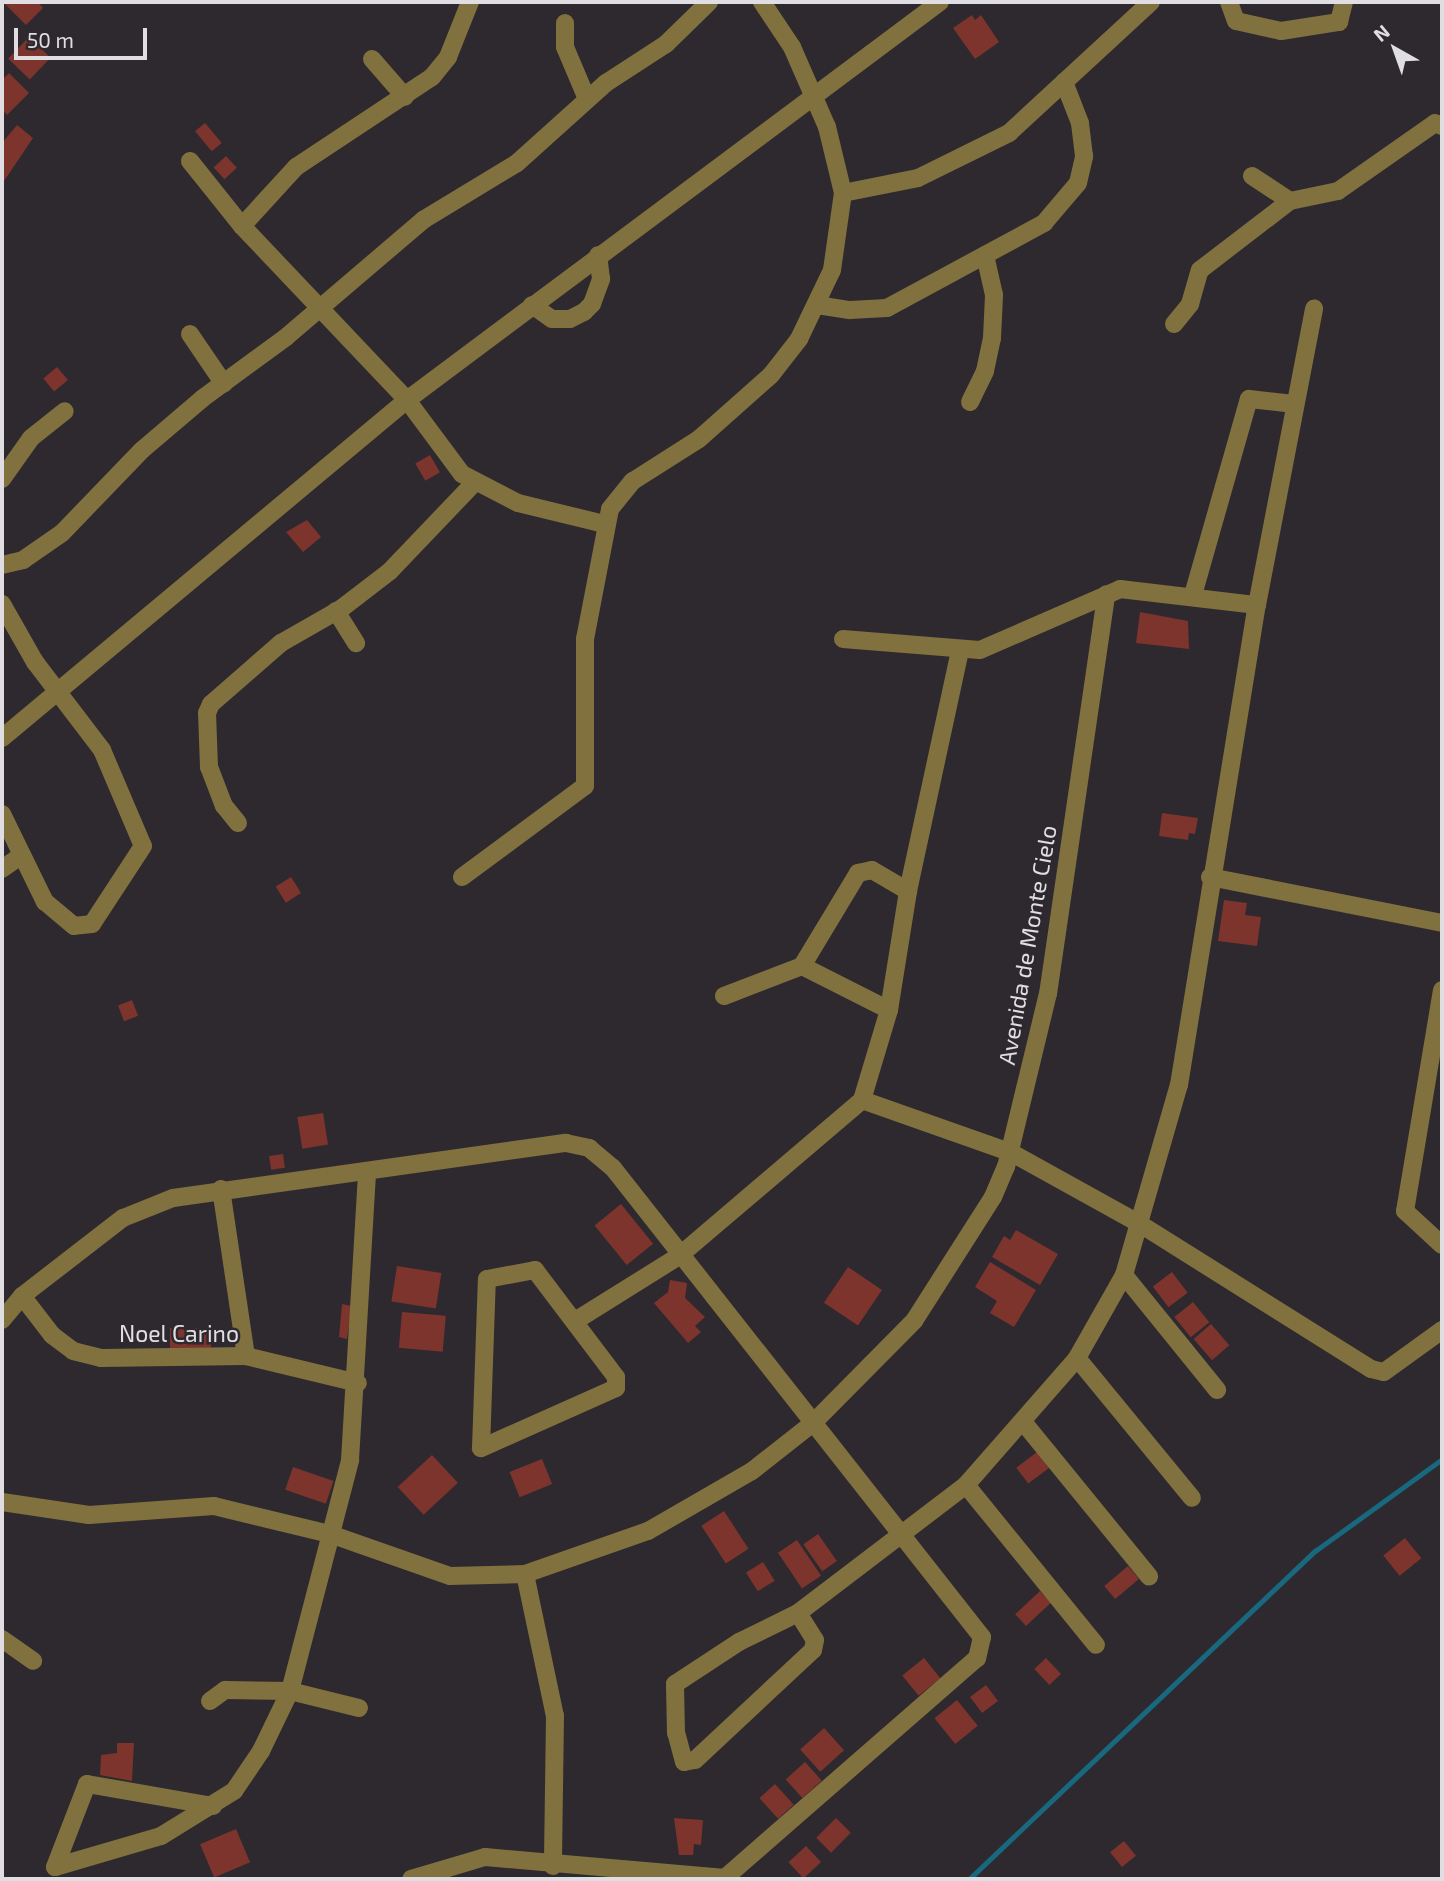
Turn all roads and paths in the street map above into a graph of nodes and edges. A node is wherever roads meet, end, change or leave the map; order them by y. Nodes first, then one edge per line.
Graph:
1 (470, 2) edge
2 (709, 2) edge
3 (762, 2) edge
4 (940, 2) edge
5 (1151, 2) edge
6 (1229, 2) edge
7 (1344, 2) edge
8 (565, 23) dead end
9 (372, 60) dead end
10 (1064, 82) junction
11 (814, 94) junction
12 (405, 97) junction
13 (587, 99) junction
14 (1442, 127) edge
15 (190, 161) dead end
16 (1252, 176) dead end
17 (843, 193) junction
18 (1290, 201) junction
19 (242, 226) junction
20 (598, 255) junction
21 (985, 255) junction
22 (532, 305) junction
23 (817, 305) junction
24 (321, 307) junction
25 (1314, 308) dead end
26 (1174, 324) dead end
27 (190, 334) dead end
28 (224, 384) junction
29 (407, 400) junction
30 (970, 402) dead end
31 (1294, 404) junction
32 (65, 411) dead end
33 (2, 479) edge
34 (474, 482) junction
35 (604, 524) junction
36 (2, 565) edge
37 (1106, 594) junction
38 (1193, 595) junction
39 (2, 604) edge
40 (1257, 605) junction
41 (336, 611) junction
42 (843, 639) dead end
43 (356, 643) dead end
44 (960, 651) junction
45 (59, 690) junction
46 (2, 738) edge
47 (2, 814) edge
48 (238, 823) dead end
49 (22, 855) junction
50 (2, 869) edge
51 (462, 877) dead end
52 (1210, 877) junction
53 (908, 891) junction
54 (1442, 923) edge
55 (802, 966) junction
56 (1442, 990) edge
57 (724, 996) dead end
58 (889, 1010) junction
59 (862, 1100) junction
60 (1010, 1152) junction
61 (367, 1171) junction
62 (220, 1189) junction
63 (1140, 1224) junction
64 (1442, 1245) edge
65 (679, 1256) junction
66 (1124, 1275) junction
67 (22, 1296) junction
68 (2, 1320) edge
69 (575, 1321) junction
70 (1442, 1330) edge
71 (246, 1356) junction
72 (1077, 1358) junction
73 (358, 1383) junction
74 (1217, 1390) dead end
75 (813, 1423) junction
76 (1024, 1423) junction
77 (966, 1485) junction
78 (1192, 1499) dead end
79 (2, 1502) edge
80 (330, 1534) junction
81 (904, 1534) junction
82 (525, 1574) junction
83 (1149, 1576) dead end
84 (798, 1613) junction
85 (2, 1639) edge
86 (1096, 1645) dead end
87 (33, 1661) dead end
88 (290, 1691) junction
89 (210, 1701) dead end
90 (359, 1708) dead end
91 (213, 1806) junction
92 (554, 1866) junction
93 (411, 1879) edge

1 - 12 street
2 - 13 street
3 - 11 street
4 - 11 street
5 - 10 street
6 - 7 street
8 - 13 street
9 - 12 street
10 - 17 street
10 - 21 street
11 - 17 street
11 - 20 street
12 - 19 street
13 - 24 street
14 - 18 street
15 - 19 street
16 - 18 street
17 - 23 street
18 - 26 street
19 - 24 street
20 - 22 street
20 - 22 street
21 - 23 street
21 - 30 street
22 - 29 street
23 - 35 street
24 - 28 street
24 - 29 street
25 - 31 street
27 - 28 street
28 - 36 street
29 - 34 street
29 - 45 street
31 - 38 street
31 - 40 street
32 - 33 street
34 - 35 street
34 - 41 street
35 - 51 street
37 - 38 street
37 - 44 street
37 - 60 street, Avenida de Monte Cielo
38 - 40 street
39 - 45 street
40 - 52 street
41 - 43 street
41 - 48 street
42 - 44 street
44 - 53 street
45 - 46 street
45 - 49 street
47 - 49 street
49 - 50 street
52 - 54 street
52 - 63 street
53 - 55 street
53 - 58 street
55 - 57 street
55 - 58 street
56 - 64 street
58 - 59 street
59 - 60 street
59 - 65 street
60 - 63 street
60 - 75 street, Avenida de Monte Cielo
61 - 62 street
61 - 65 street
61 - 73 street
62 - 67 street
62 - 71 street
63 - 66 street
63 - 70 street
65 - 69 street
65 - 75 street
66 - 72 street
66 - 74 street
67 - 68 street
67 - 71 street, Noel Carino
69 - 69 street
71 - 73 street, Noel Carino
72 - 76 street
72 - 78 street
73 - 80 street
75 - 81 street
75 - 82 street, Avenida de Monte Cielo
76 - 77 street
76 - 83 street
77 - 81 street
77 - 86 street
79 - 80 street, Avenida de Monte Cielo
80 - 82 street, Avenida de Monte Cielo
80 - 88 street
81 - 84 street
81 - 92 street
82 - 92 street
84 - 84 street
85 - 87 street
88 - 89 street
88 - 90 street
88 - 91 street
91 - 91 street
92 - 93 street

